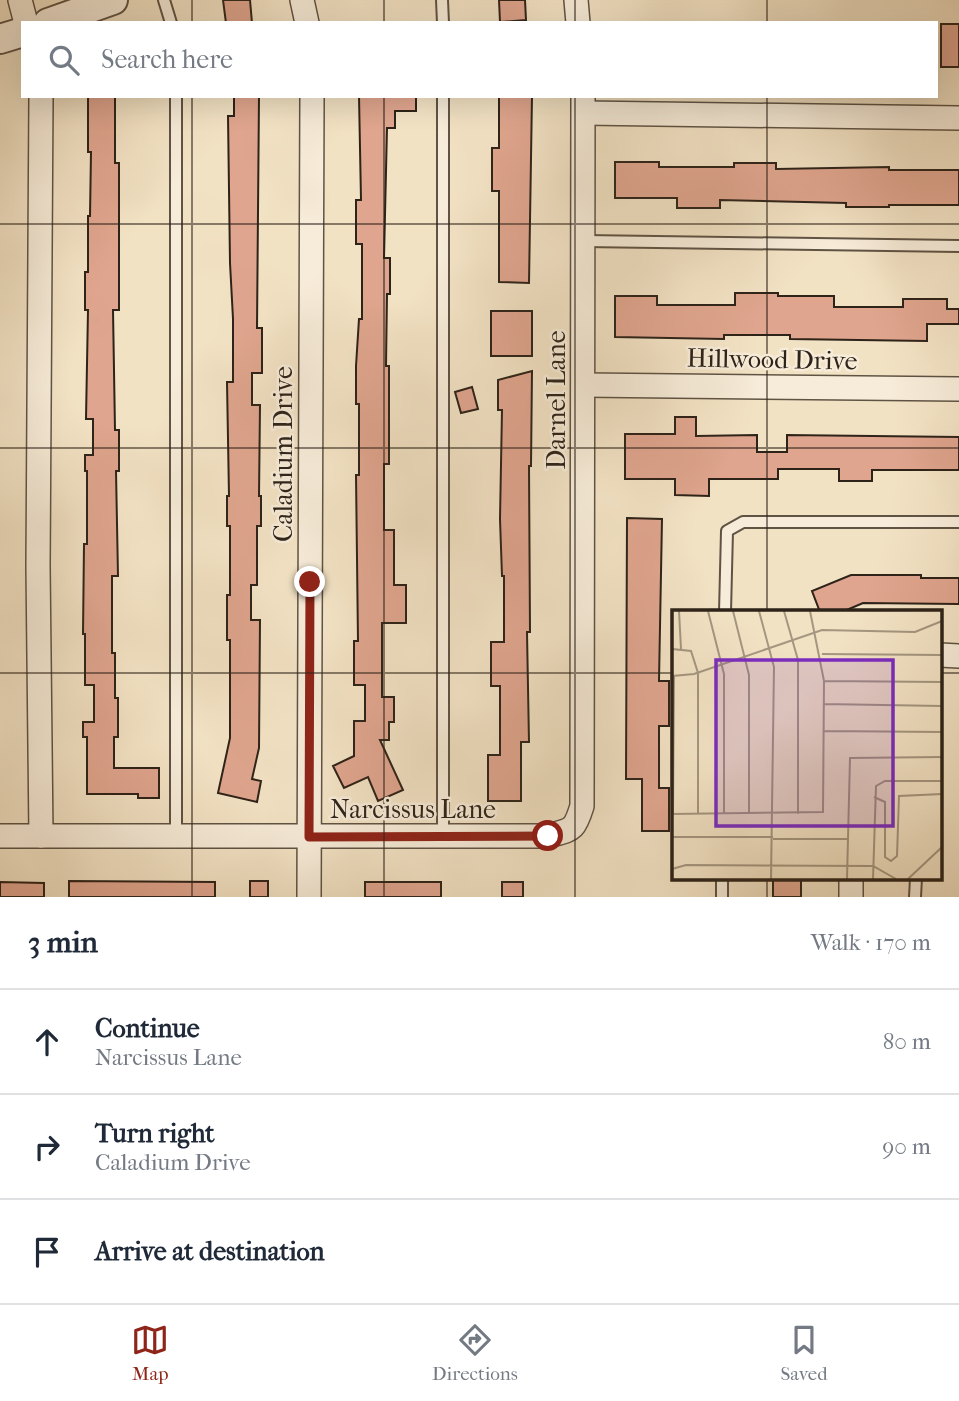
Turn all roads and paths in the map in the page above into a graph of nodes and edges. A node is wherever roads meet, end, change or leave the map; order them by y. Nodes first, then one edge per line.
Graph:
1 (20, 0) edge
2 (113, 0) edge
3 (164, 0) edge
4 (302, 0) edge
5 (442, 0) edge
6 (576, 0) edge
7 (25, 21) edge
8 (54, 21) edge
9 (170, 21) edge
10 (307, 21) edge
11 (443, 21) edge
12 (578, 21) edge
13 (21, 33) edge
14 (0, 39) edge
15 (41, 98) edge
16 (176, 98) edge
17 (312, 98) edge
18 (443, 98) edge
19 (584, 105) edge
20 (959, 118) edge
21 (584, 241) junction
22 (959, 246) edge
23 (584, 385) junction
24 (959, 389) edge
25 (959, 522) edge
26 (724, 610) edge
27 (582, 704) joint
28 (0, 836) edge
29 (41, 836) junction
30 (176, 837) junction
31 (309, 837) junction
32 (443, 837) junction
33 (309, 897) edge

1 - 7 street
2 - 8 street
3 - 9 lane
4 - 10 street
5 - 11 lane
6 - 12 street
13 - 14 street
15 - 29 street
16 - 30 lane
17 - 31 street, Caladium Drive
18 - 32 lane
19 - 20 street
19 - 21 street, Darnel Lane
21 - 22 lane
21 - 23 street, Darnel Lane
23 - 24 street, Hillwood Drive
23 - 27 street, Darnel Lane
25 - 26 lane
27 - 32 street, Narcissus Lane
28 - 29 street, Narcissus Lane
29 - 30 street, Narcissus Lane
30 - 31 street, Narcissus Lane
31 - 32 street, Narcissus Lane
31 - 33 street, Caladium Drive

